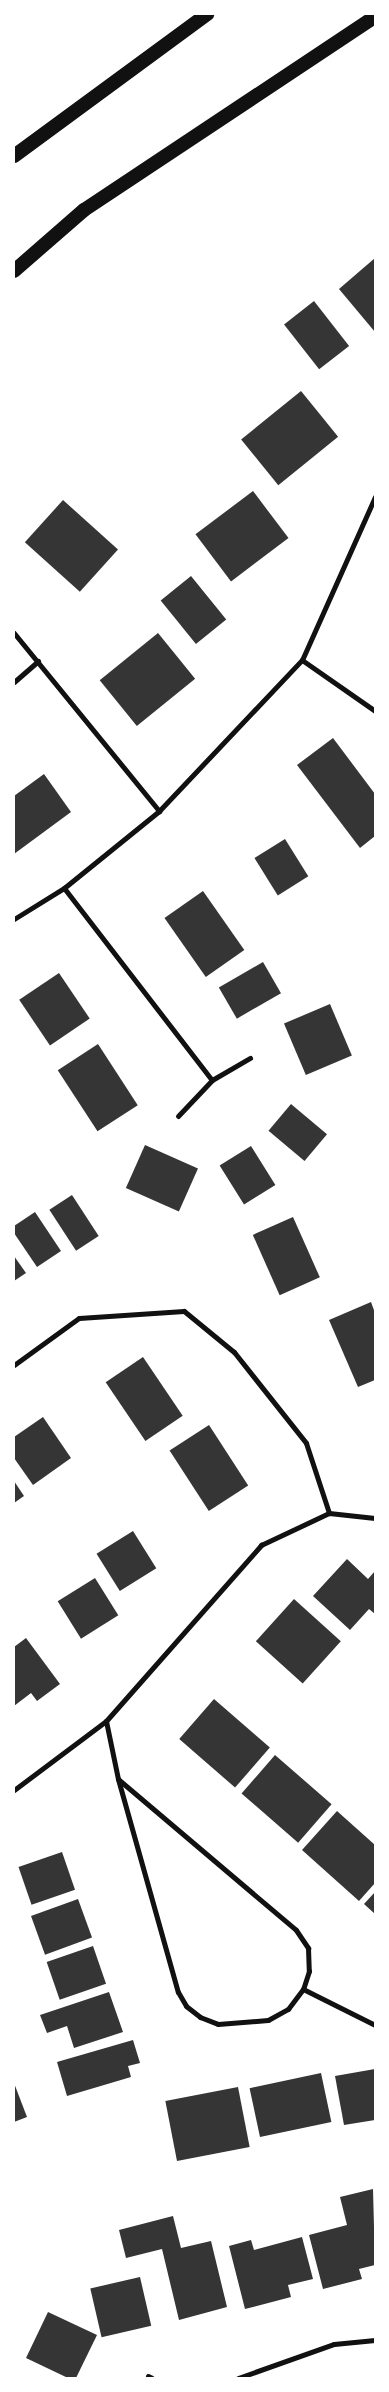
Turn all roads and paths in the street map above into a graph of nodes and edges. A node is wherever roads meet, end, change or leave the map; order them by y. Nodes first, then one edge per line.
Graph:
1 (208, 14) edge
2 (375, 17) edge
3 (14, 156) edge
4 (14, 271) edge
5 (375, 496) edge
6 (14, 633) edge
7 (302, 660) junction
8 (38, 661) junction
9 (14, 682) edge
10 (375, 710) edge
11 (159, 811) junction
12 (64, 888) junction
13 (14, 919) edge
14 (250, 1058) dead end
15 (212, 1080) junction
16 (178, 1116) dead end
17 (14, 1365) edge
18 (329, 1513) junction
19 (375, 1518) edge
20 (106, 1721) junction
21 (118, 1779) junction
22 (14, 1790) edge
23 (303, 1989) junction
24 (375, 2025) edge
25 (375, 2340) edge
26 (238, 2378) edge

1 - 3 highway
2 - 4 highway
5 - 7 street
6 - 8 street
7 - 10 street
7 - 11 street
8 - 9 street
8 - 11 street
11 - 12 street
12 - 13 street
12 - 15 street
14 - 15 street
15 - 16 street
17 - 18 street
18 - 19 street
18 - 20 street
20 - 21 street
20 - 22 street
21 - 23 street
21 - 23 street
23 - 24 street
25 - 26 street

